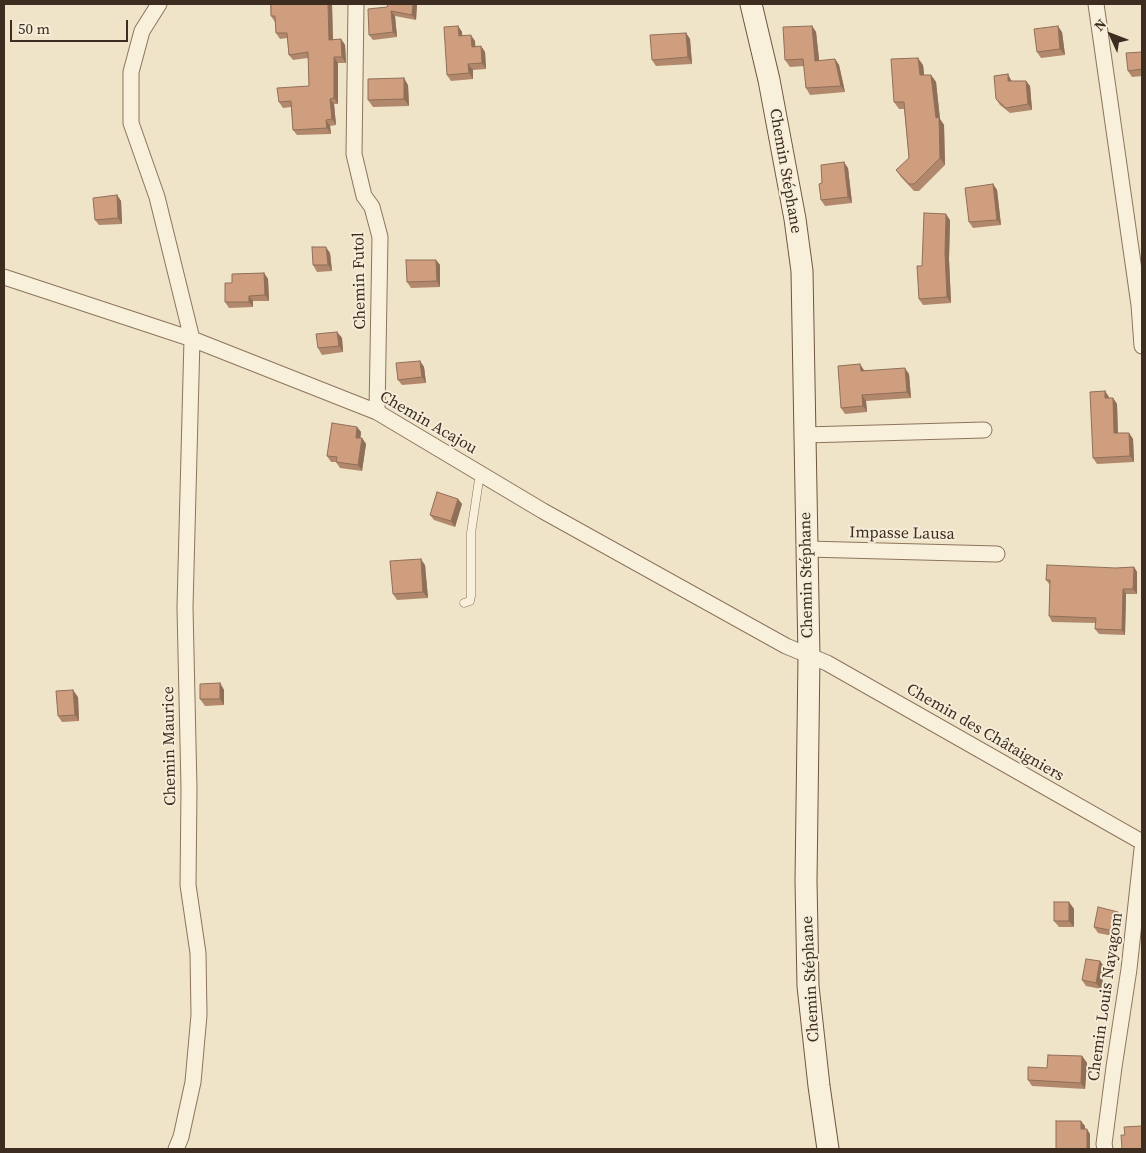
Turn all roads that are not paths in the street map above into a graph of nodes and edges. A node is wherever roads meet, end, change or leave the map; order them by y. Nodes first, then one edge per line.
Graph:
1 (159, 4) edge
2 (356, 4) edge
3 (750, 4) edge
4 (1096, 4) edge
5 (4, 277) edge
6 (192, 339) junction
7 (1142, 346) edge
8 (377, 412) junction
9 (984, 430) dead end
10 (806, 435) junction
11 (480, 473) junction
12 (807, 550) junction
13 (997, 554) dead end
14 (464, 603) dead end
15 (809, 657) junction
16 (1142, 842) edge
17 (1142, 849) edge
18 (176, 1149) edge
19 (828, 1149) edge
20 (1105, 1149) edge

1 - 6 street, Chemin Maurice
2 - 8 street, Chemin Futol
3 - 10 main road, Chemin Stéphane
4 - 7 street
5 - 6 street, Chemin Acajou
6 - 8 street, Chemin Acajou
6 - 18 street, Chemin Maurice
8 - 11 street, Chemin Acajou
9 - 10 street
10 - 12 main road, Chemin Stéphane
11 - 14 lane
11 - 15 street, Chemin Acajou
12 - 13 street, Impasse Lausa
12 - 15 main road, Chemin Stéphane
15 - 16 street, Chemin des Châtaigniers
15 - 19 main road, Chemin Stéphane
17 - 20 street, Chemin Louis Nayagom

